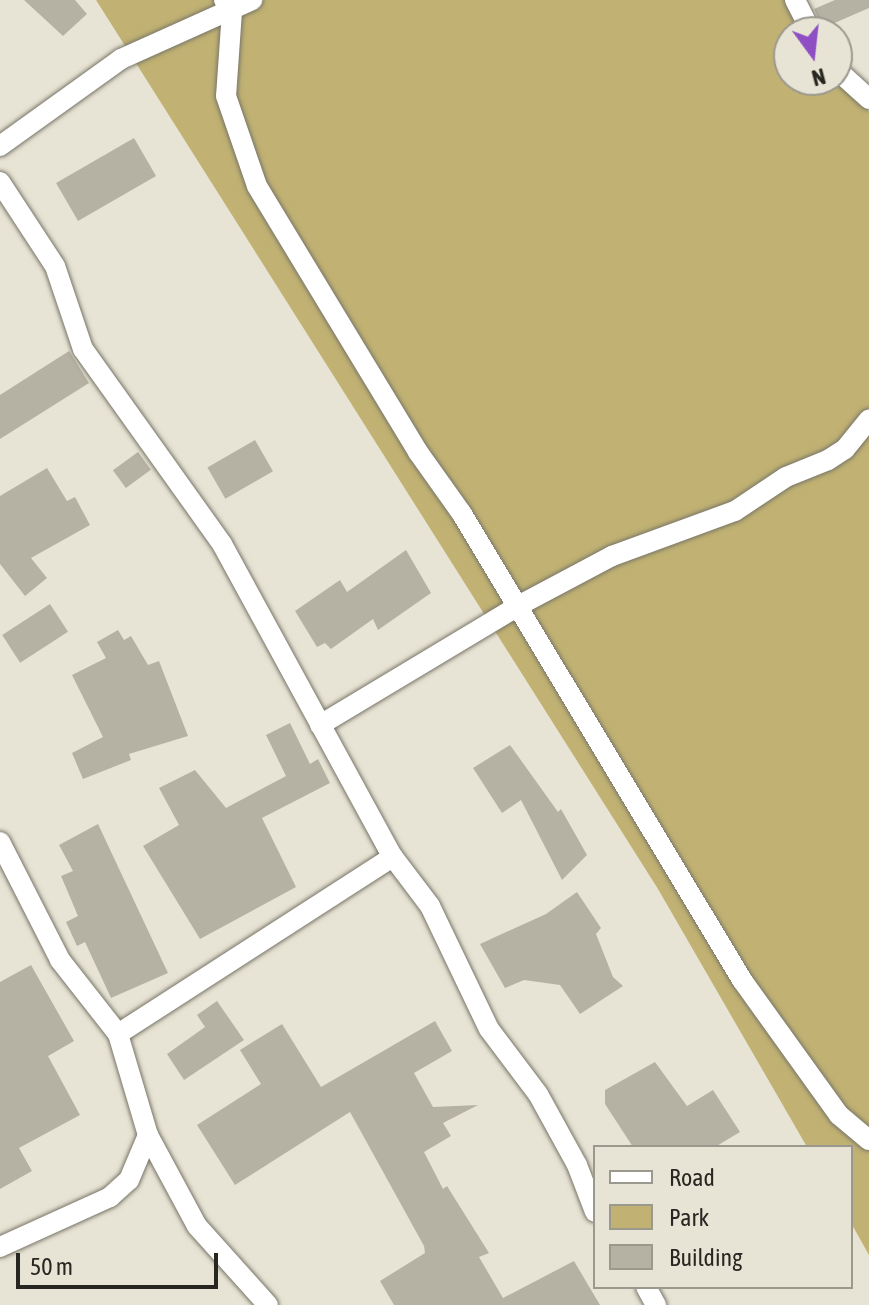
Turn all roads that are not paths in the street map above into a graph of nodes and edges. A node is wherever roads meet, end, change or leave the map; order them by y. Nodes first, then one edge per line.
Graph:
1 (252, 0) edge
2 (228, 6) edge
3 (853, 84) edge
4 (869, 99) edge
5 (0, 146) edge
6 (0, 182) edge
7 (869, 419) edge
8 (516, 607) junction
9 (320, 725) junction
10 (0, 842) edge
11 (393, 857) junction
12 (118, 1034) junction
13 (148, 1135) junction
14 (869, 1140) edge
15 (593, 1207) edge
16 (0, 1247) edge
17 (268, 1305) edge

1 - 2 street
2 - 5 street
2 - 8 street
3 - 4 street
6 - 9 street
7 - 8 street
8 - 9 street
8 - 14 street
9 - 11 street
10 - 12 street
11 - 12 street
11 - 15 street
12 - 13 street
13 - 16 street
13 - 17 street

